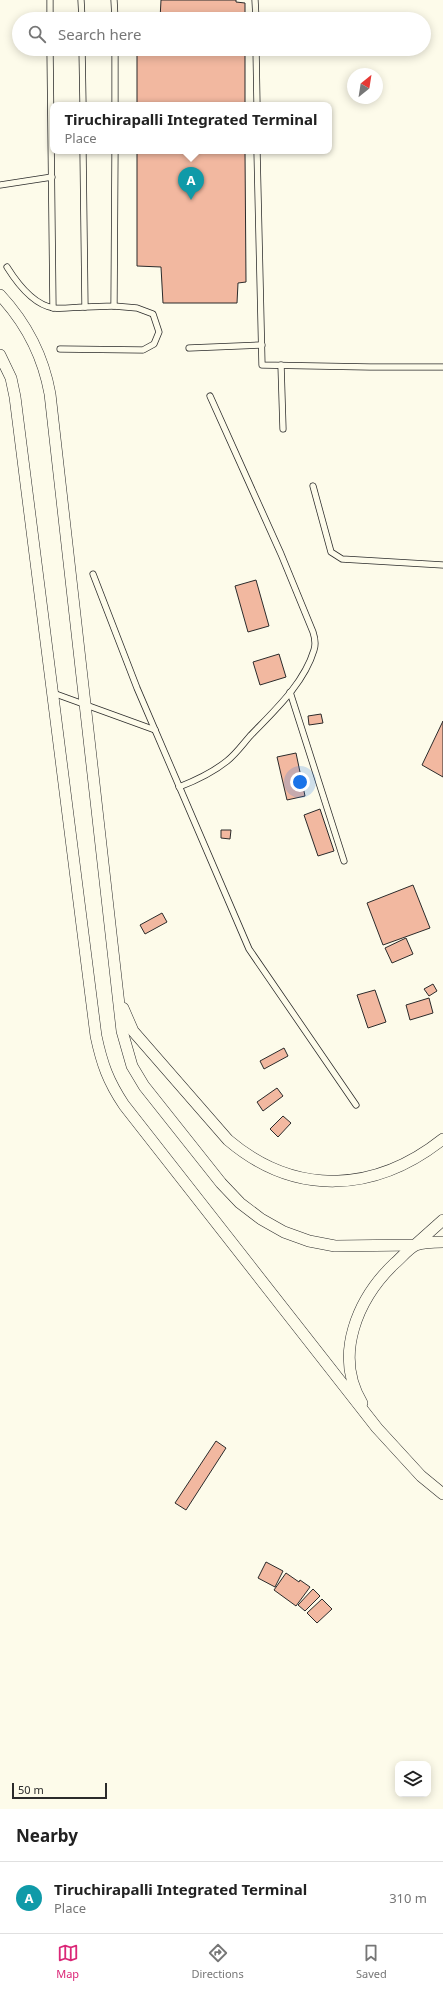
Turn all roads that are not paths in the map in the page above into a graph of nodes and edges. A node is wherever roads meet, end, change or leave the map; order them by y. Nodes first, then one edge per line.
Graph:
1 (50, 0) edge
2 (81, 0) edge
3 (114, 0) edge
4 (255, 0) edge
5 (50, 12) edge
6 (82, 12) edge
7 (115, 12) edge
8 (256, 12) edge
9 (50, 56) edge
10 (82, 56) edge
11 (115, 56) edge
12 (256, 56) edge
13 (51, 102) edge
14 (83, 102) edge
15 (115, 102) edge
16 (257, 102) edge
17 (52, 154) edge
18 (83, 154) edge
19 (115, 154) edge
20 (257, 154) edge
21 (52, 177) junction
22 (0, 185) edge
23 (7, 267) dead end
24 (0, 295) edge
25 (114, 306) junction
26 (85, 307) junction
27 (53, 308) junction
28 (262, 345) junction
29 (188, 348) dead end
30 (60, 349) dead end
31 (0, 355) edge
32 (281, 365) junction
33 (443, 367) edge
34 (210, 396) dead end
35 (283, 429) dead end
36 (313, 486) dead end
37 (443, 565) edge
38 (93, 574) dead end
39 (290, 692) junction
40 (53, 694) junction
41 (85, 705) junction
42 (155, 730) junction
43 (179, 787) junction
44 (344, 862) dead end
45 (117, 987) junction
46 (356, 1105) dead end
47 (443, 1139) edge
48 (443, 1220) edge
49 (443, 1242) edge
50 (415, 1245) junction
51 (377, 1428) junction
52 (443, 1494) edge

1 - 5 lane
2 - 6 lane
3 - 7 lane
4 - 8 lane
9 - 13 lane
10 - 14 lane
11 - 15 lane
12 - 16 lane
17 - 21 lane
18 - 26 lane
19 - 25 lane
20 - 28 lane
21 - 22 lane
21 - 27 lane
23 - 27 lane
24 - 41 street
25 - 26 lane
25 - 30 lane
26 - 27 lane
28 - 29 lane
28 - 32 lane
31 - 40 street
32 - 33 lane
32 - 35 lane
34 - 39 lane
36 - 37 lane
38 - 42 lane
39 - 43 lane
39 - 44 lane
40 - 41 lane
40 - 51 street
41 - 42 lane
41 - 45 street
42 - 43 lane
43 - 46 lane
45 - 47 street
45 - 50 street
48 - 50 street
49 - 50 street
50 - 51 street
51 - 52 street

